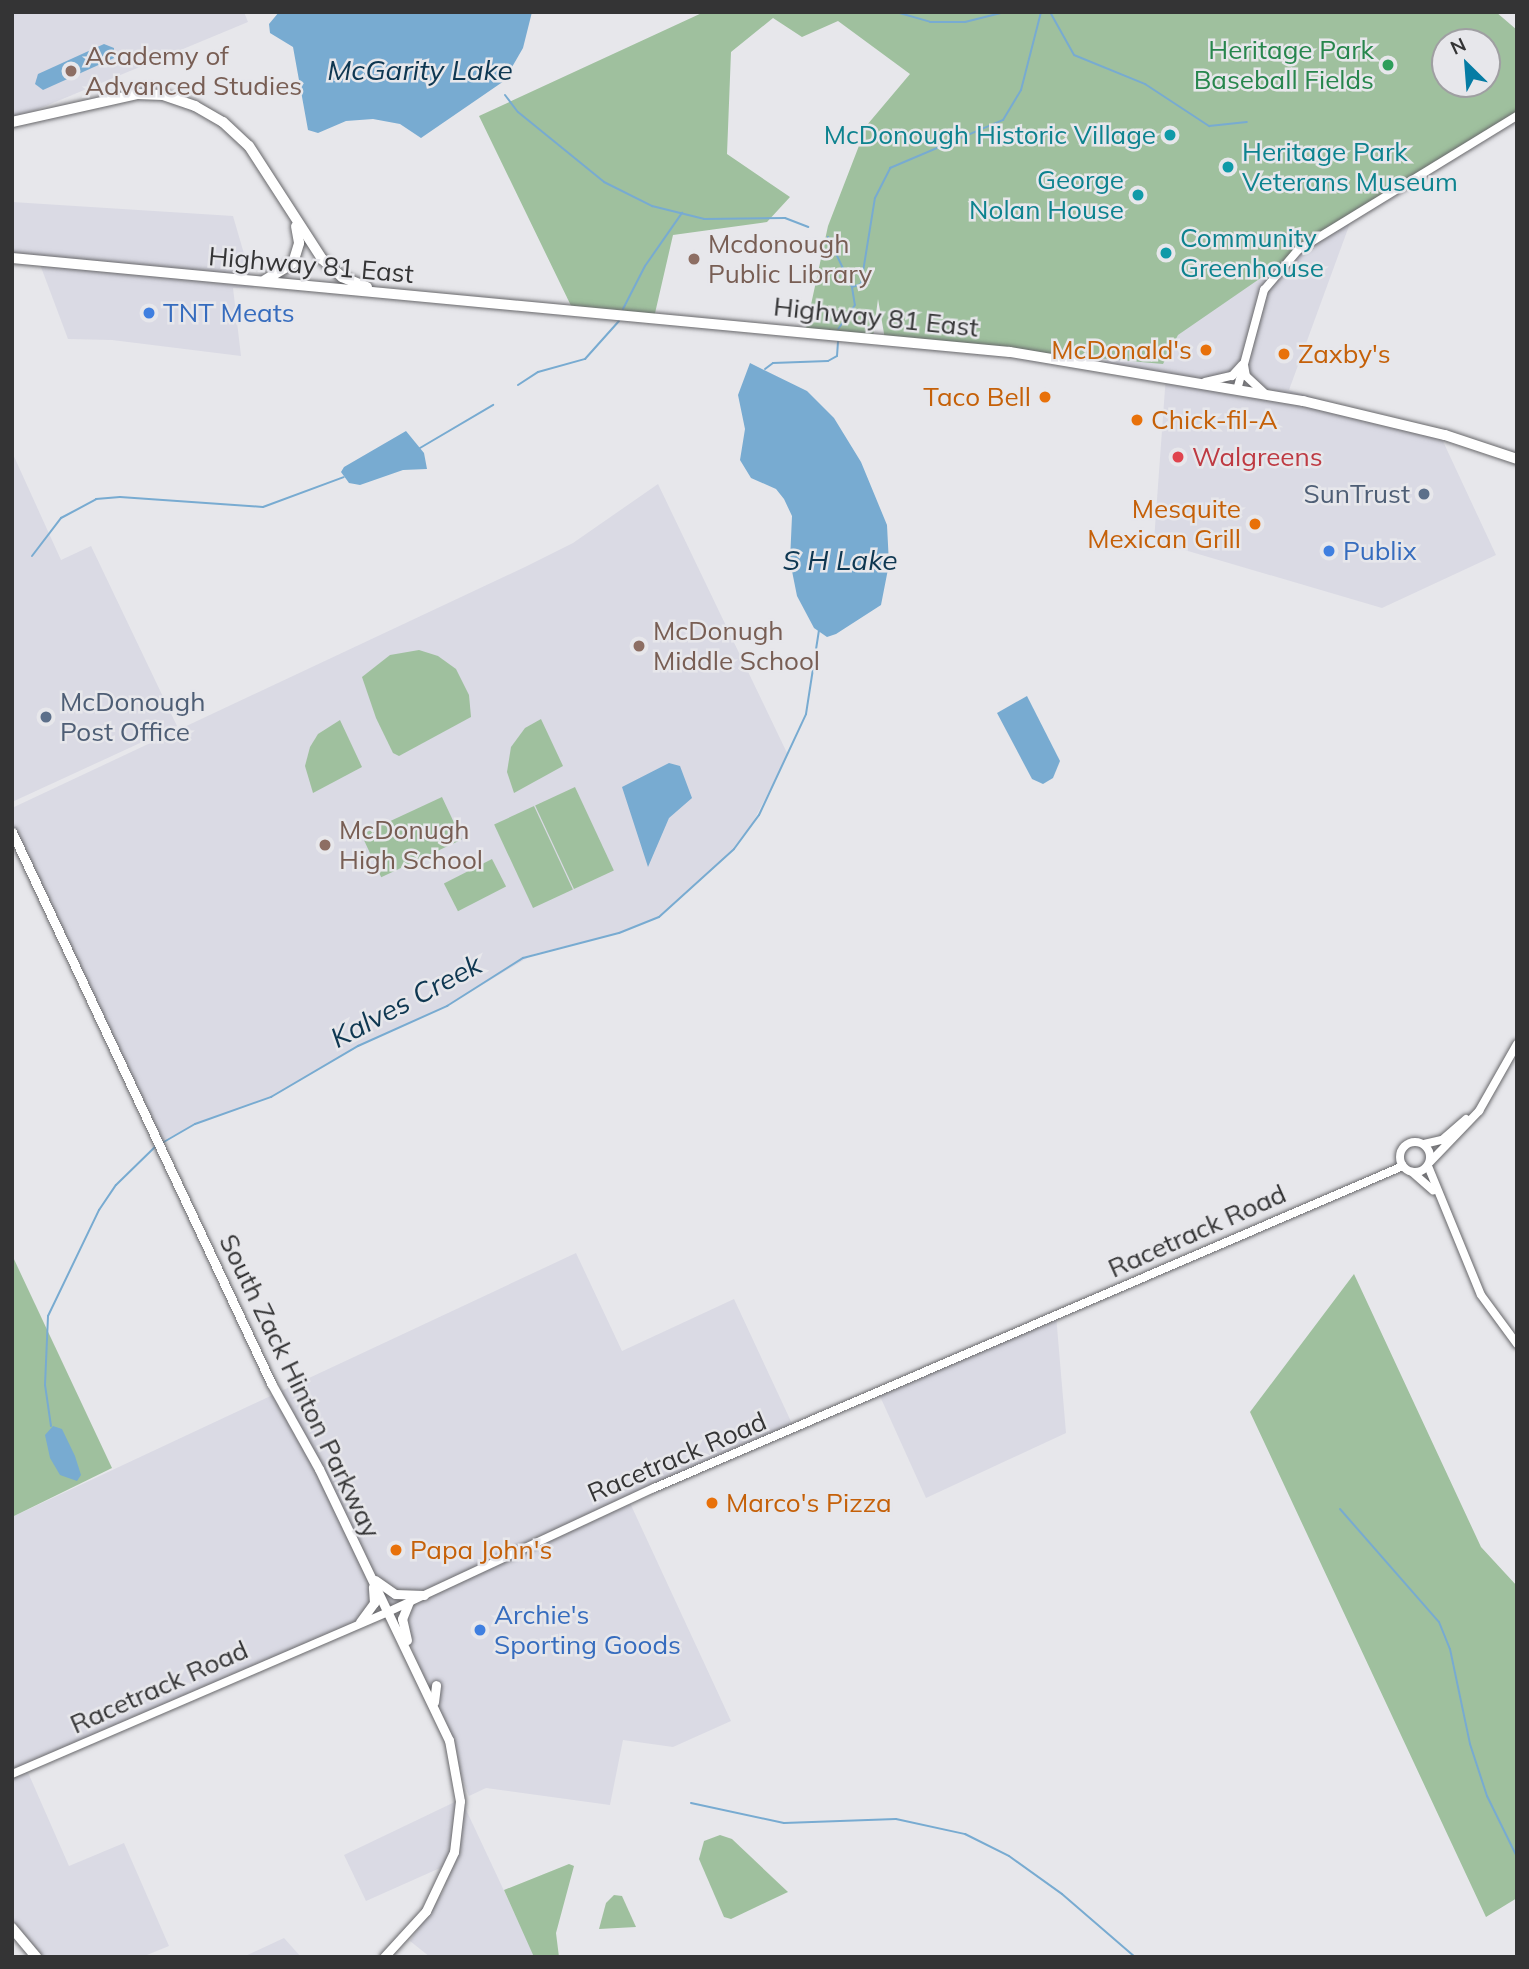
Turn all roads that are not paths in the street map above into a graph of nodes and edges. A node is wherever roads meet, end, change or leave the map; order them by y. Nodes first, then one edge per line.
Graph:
1 (1517, 116) edge
2 (12, 122) edge
3 (294, 219) junction
4 (12, 258) edge
5 (258, 282) junction
6 (381, 292) junction
7 (1243, 362) junction
8 (1199, 382) junction
9 (1237, 390) junction
10 (1268, 395) junction
11 (1517, 459) edge
12 (12, 832) edge
13 (1517, 1044) edge
14 (1483, 1103) junction
15 (1424, 1144) junction
16 (1400, 1155) junction
17 (1429, 1164) junction
18 (1403, 1166) junction
19 (1412, 1172) junction
20 (1360, 1181) junction
21 (1435, 1192) junction
22 (1517, 1343) edge
23 (370, 1575) junction
24 (424, 1595) junction
25 (409, 1602) junction
26 (388, 1612) junction
27 (360, 1622) junction
28 (411, 1656) junction
29 (436, 1685) dead end
30 (435, 1708) junction
31 (12, 1774) edge
32 (12, 1928) edge
33 (36, 1957) edge
34 (384, 1957) edge

1 - 7 street
2 - 3 main road
3 - 5 main road
3 - 6 main road
4 - 5 main road, Highway 81 East
5 - 6 main road, Highway 81 East
6 - 8 main road, Highway 81 East
7 - 8 street
7 - 9 street
7 - 10 street
8 - 9 main road, Highway 81 East
9 - 10 main road, Highway 81 East
10 - 11 main road, Highway 81 East
12 - 23 main road, South Zack Hinton Parkway
13 - 14 street
14 - 15 street
14 - 17 street
15 - 16 street
15 - 17 street
16 - 18 street
16 - 20 street, Racetrack Road
17 - 19 street
17 - 21 street
18 - 19 street
18 - 20 street, Racetrack Road
19 - 21 street
20 - 24 street, Racetrack Road
21 - 22 street
23 - 24 main road
23 - 26 main road, South Zack Hinton Parkway
23 - 27 main road
24 - 25 street, Racetrack Road
25 - 26 street, Racetrack Road
25 - 28 main road
26 - 27 street, Racetrack Road
26 - 28 main road, South Zack Hinton Parkway
27 - 31 street, Racetrack Road
28 - 30 main road, South Zack Hinton Parkway
29 - 30 main road
30 - 34 main road, South Zack Hinton Parkway
32 - 33 main road

